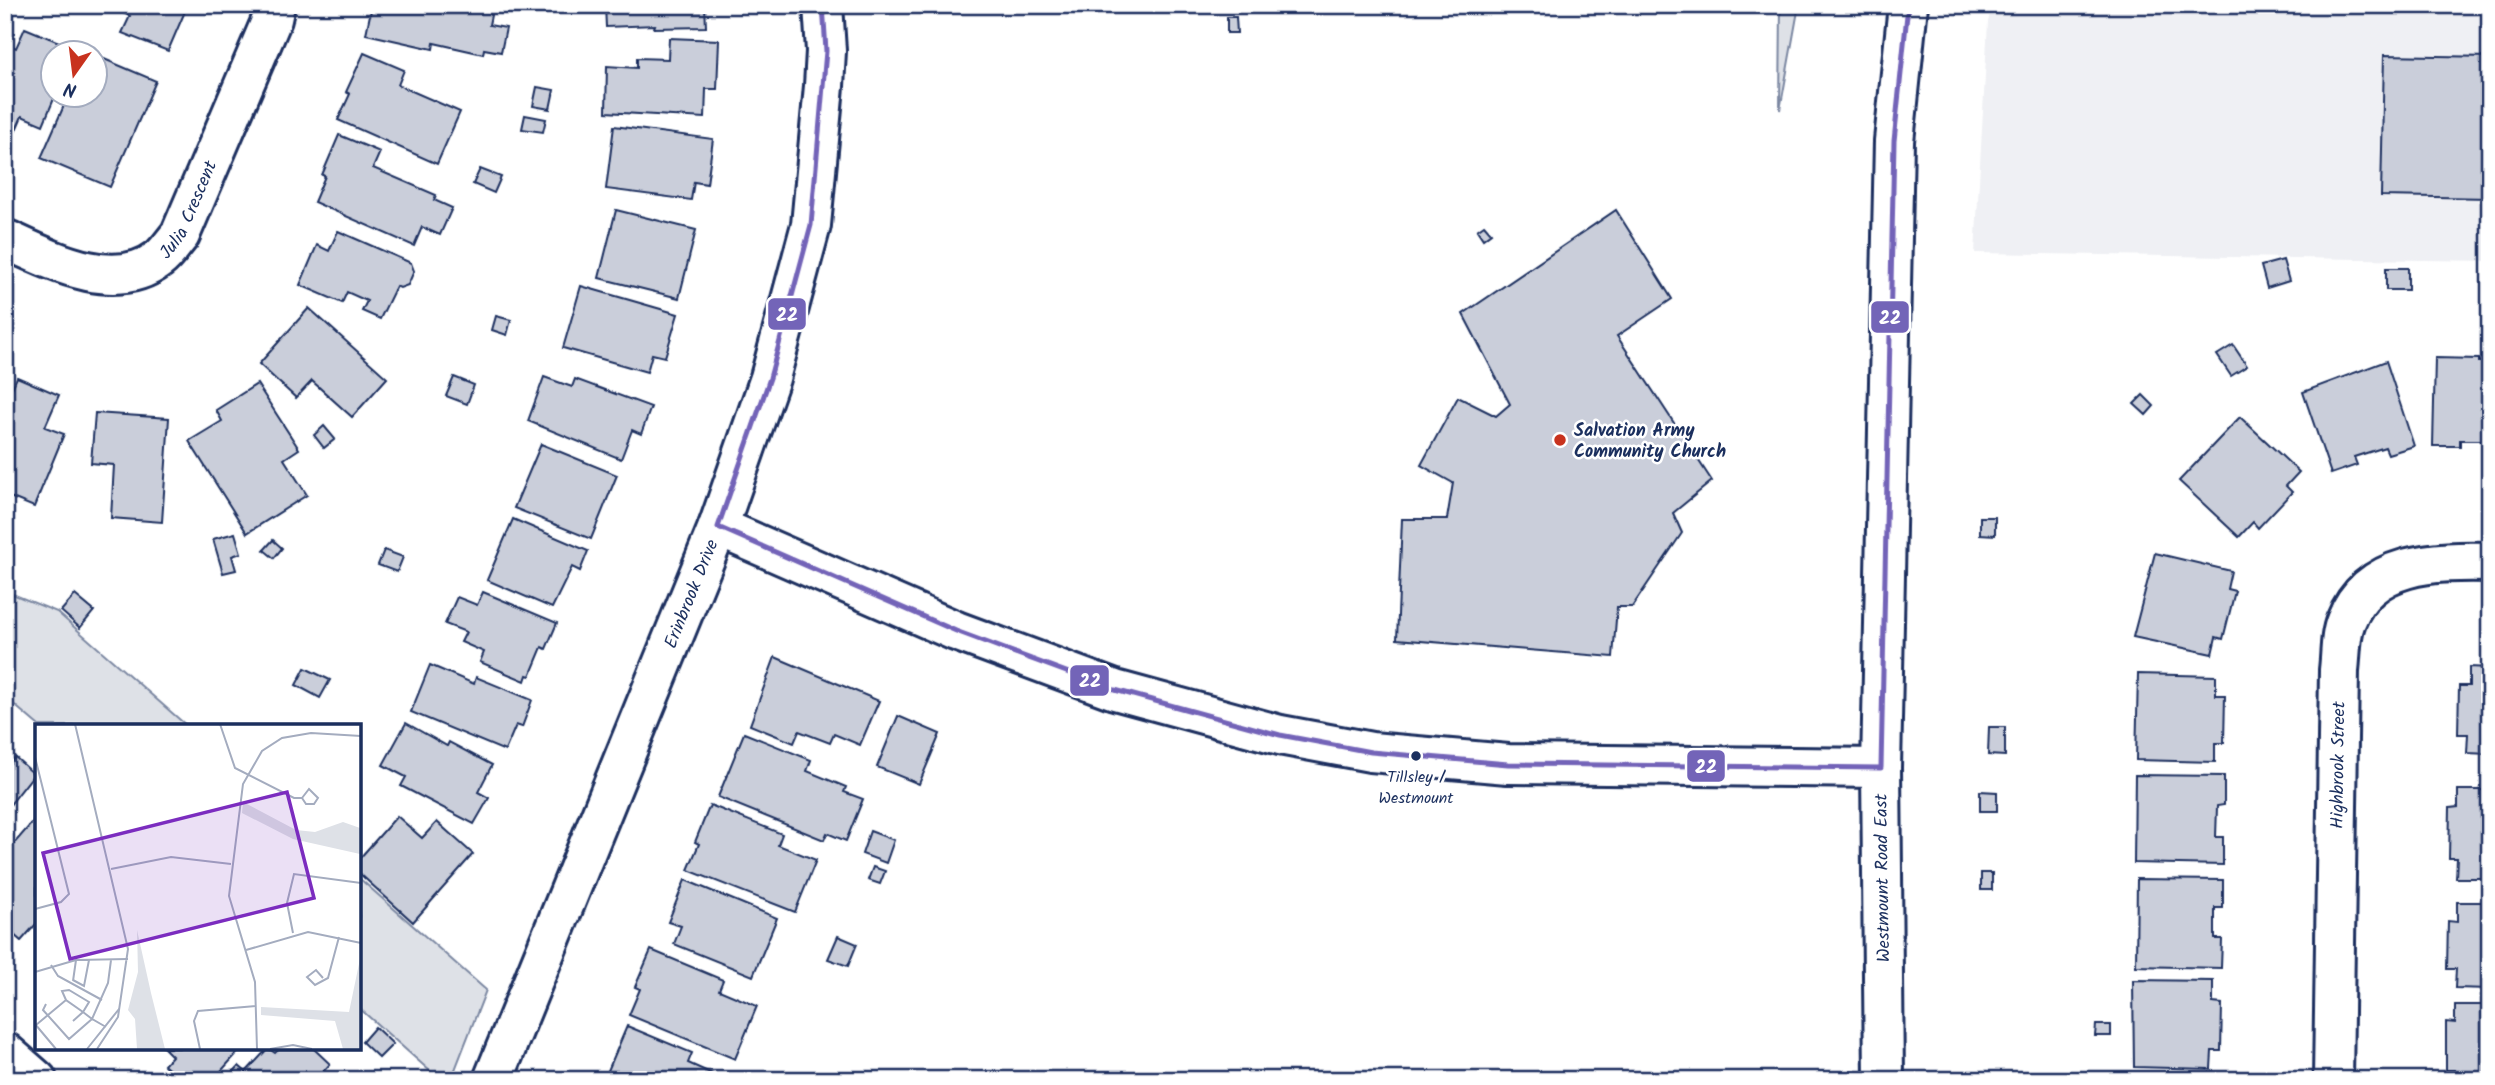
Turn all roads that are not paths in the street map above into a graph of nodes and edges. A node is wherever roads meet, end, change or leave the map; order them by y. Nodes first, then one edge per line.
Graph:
1 (275, 5) edge
2 (823, 5) edge
3 (1908, 5) edge
4 (5, 240) edge
5 (718, 527) junction
6 (2490, 562) edge
7 (1881, 768) junction
8 (5, 1052) edge
9 (37, 1080) edge
10 (493, 1080) edge
11 (1884, 1080) edge
12 (2333, 1080) edge

1 - 4 street, Julia Crescent
2 - 5 street, Erinbrook Drive
3 - 7 street, Westmount Road East
5 - 7 street
5 - 10 street, Erinbrook Drive
6 - 12 street, Highbrook Street
7 - 11 street, Westmount Road East
8 - 9 street

